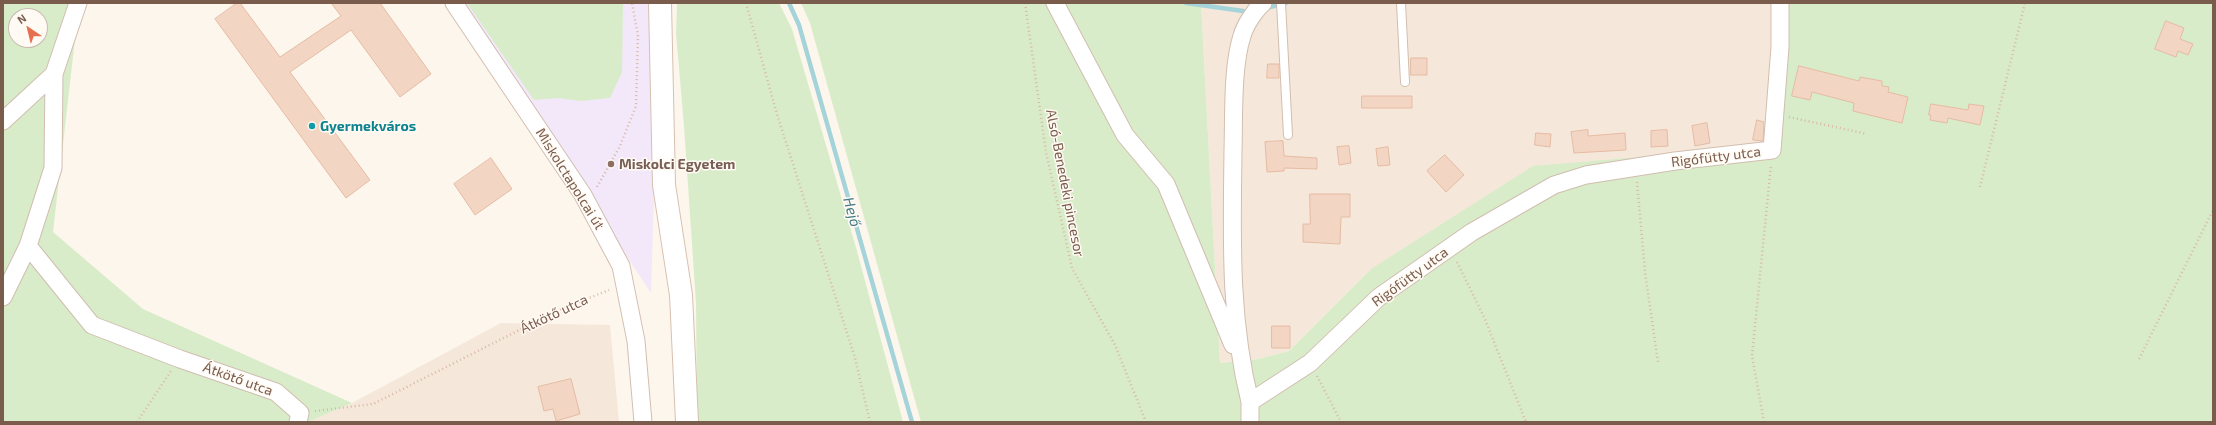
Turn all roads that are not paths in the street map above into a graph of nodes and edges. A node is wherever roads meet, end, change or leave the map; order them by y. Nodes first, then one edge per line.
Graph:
1 (78, 3) edge
2 (454, 3) edge
3 (660, 3) edge
4 (1055, 3) edge
5 (1263, 3) edge
6 (1401, 3) edge
7 (1780, 3) edge
8 (1282, 7) edge
9 (54, 74) junction
10 (1405, 82) dead end
11 (3, 121) edge
12 (1288, 135) dead end
13 (28, 246) junction
14 (3, 297) edge
15 (1240, 362) junction
16 (1250, 402) junction
17 (299, 418) edge
18 (643, 422) edge
19 (687, 422) edge
20 (1250, 422) edge

1 - 9 street
2 - 18 street, Miskolctapolcai út
3 - 19 street
4 - 15 street
5 - 15 street
6 - 10 lane
7 - 16 street, Rigófütty utca
8 - 12 lane
9 - 11 street
9 - 13 street
13 - 14 street
13 - 17 street, Átkötő utca
15 - 16 street
16 - 20 street

